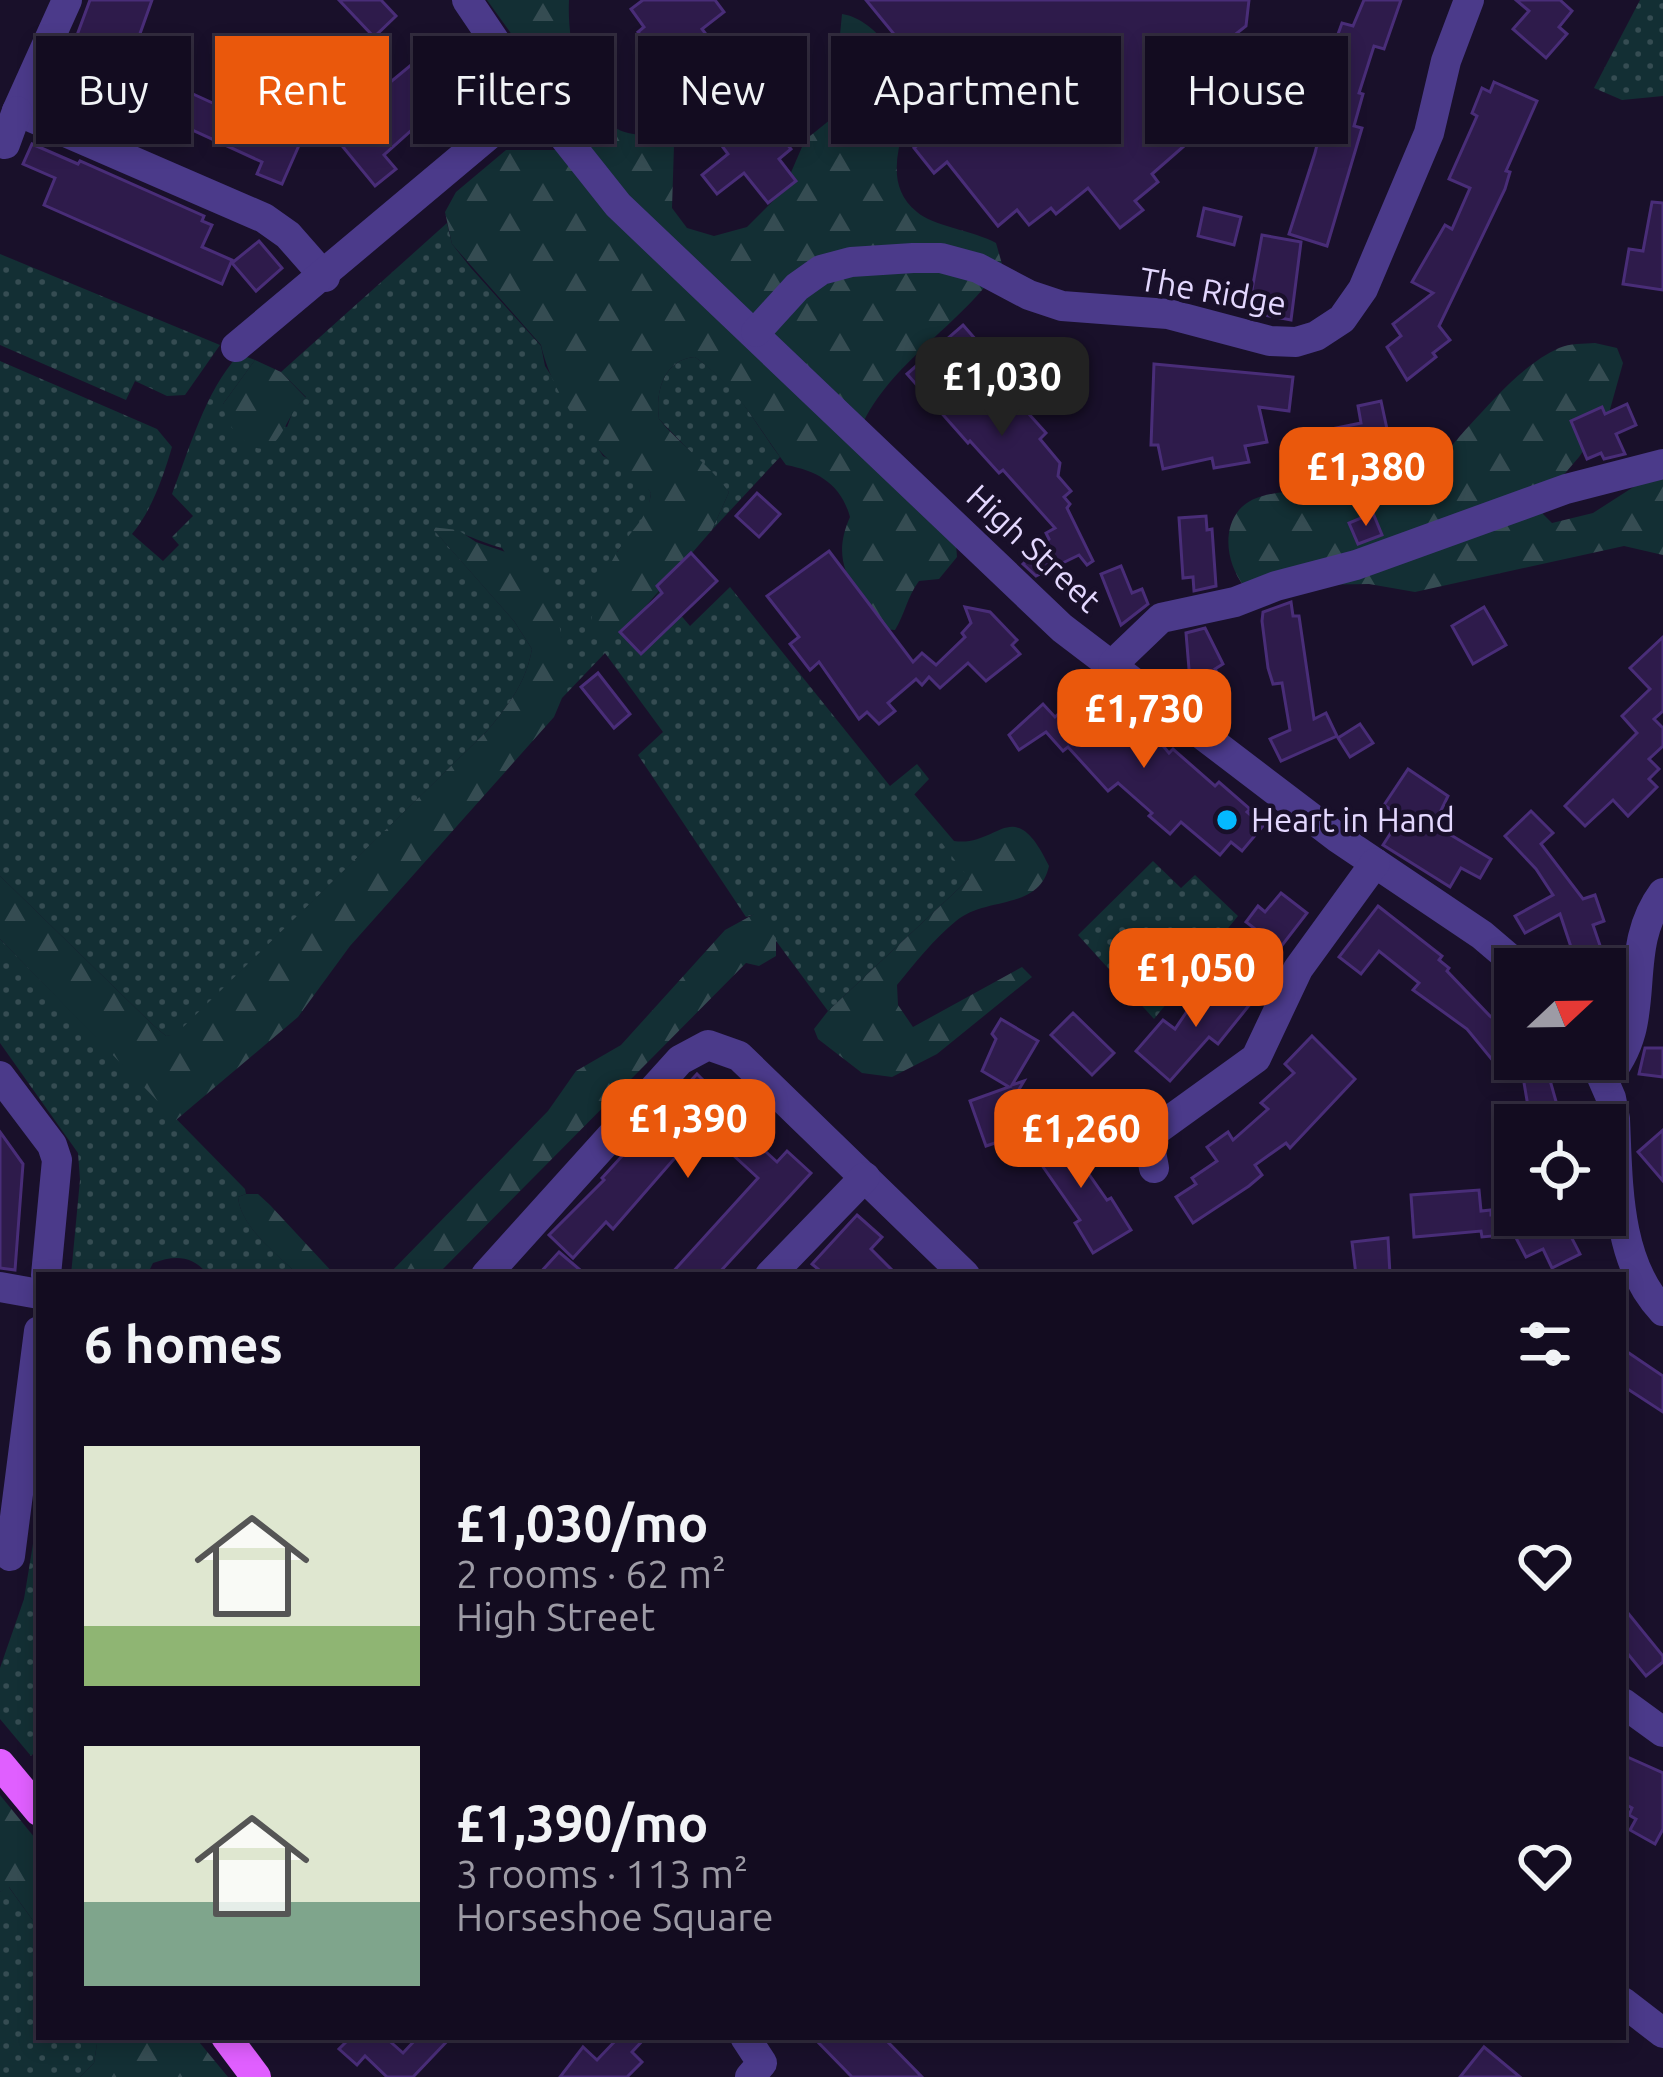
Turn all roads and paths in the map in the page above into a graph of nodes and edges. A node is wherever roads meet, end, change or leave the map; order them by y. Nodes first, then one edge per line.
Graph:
1 (67, 0) edge
2 (467, 0) edge
3 (1468, 0) edge
4 (491, 36) edge
5 (17, 111) junction
6 (5, 144) dead end
7 (480, 144) edge
8 (570, 144) edge
9 (325, 277) junction
10 (756, 332) junction
11 (236, 347) dead end
12 (1663, 464) edge
13 (1113, 664) junction
14 (1375, 863) junction
15 (1663, 893) edge
16 (1498, 948) edge
17 (1626, 1051) edge
18 (0, 1076) edge
19 (1603, 1080) edge
20 (1154, 1168) dead end
21 (865, 1177) junction
22 (46, 1272) edge
23 (489, 1272) edge
24 (773, 1272) edge
25 (962, 1272) edge
26 (1629, 1274) edge
27 (0, 1288) edge
28 (36, 1294) edge
29 (1663, 1311) edge
30 (36, 1354) edge
31 (10, 1556) dead end
32 (1626, 1705) edge
33 (1663, 1732) edge
34 (0, 1764) edge
35 (36, 1807) edge
36 (1626, 1988) edge
37 (1663, 2033) edge
38 (228, 2040) edge
39 (256, 2077) edge

1 - 5 street
2 - 4 street, High Street
3 - 10 street, The Ridge
5 - 6 street
5 - 9 street
7 - 9 street
8 - 10 street, High Street
9 - 11 street
10 - 13 street, High Street
12 - 13 street
13 - 14 street, High Street
14 - 16 street, High Street
14 - 20 street
15 - 17 street
18 - 22 street
19 - 26 street
21 - 23 street
21 - 24 street
21 - 25 street
26 - 29 street
27 - 28 street
30 - 31 street
32 - 33 street
34 - 35 main road
36 - 37 street
38 - 39 main road

